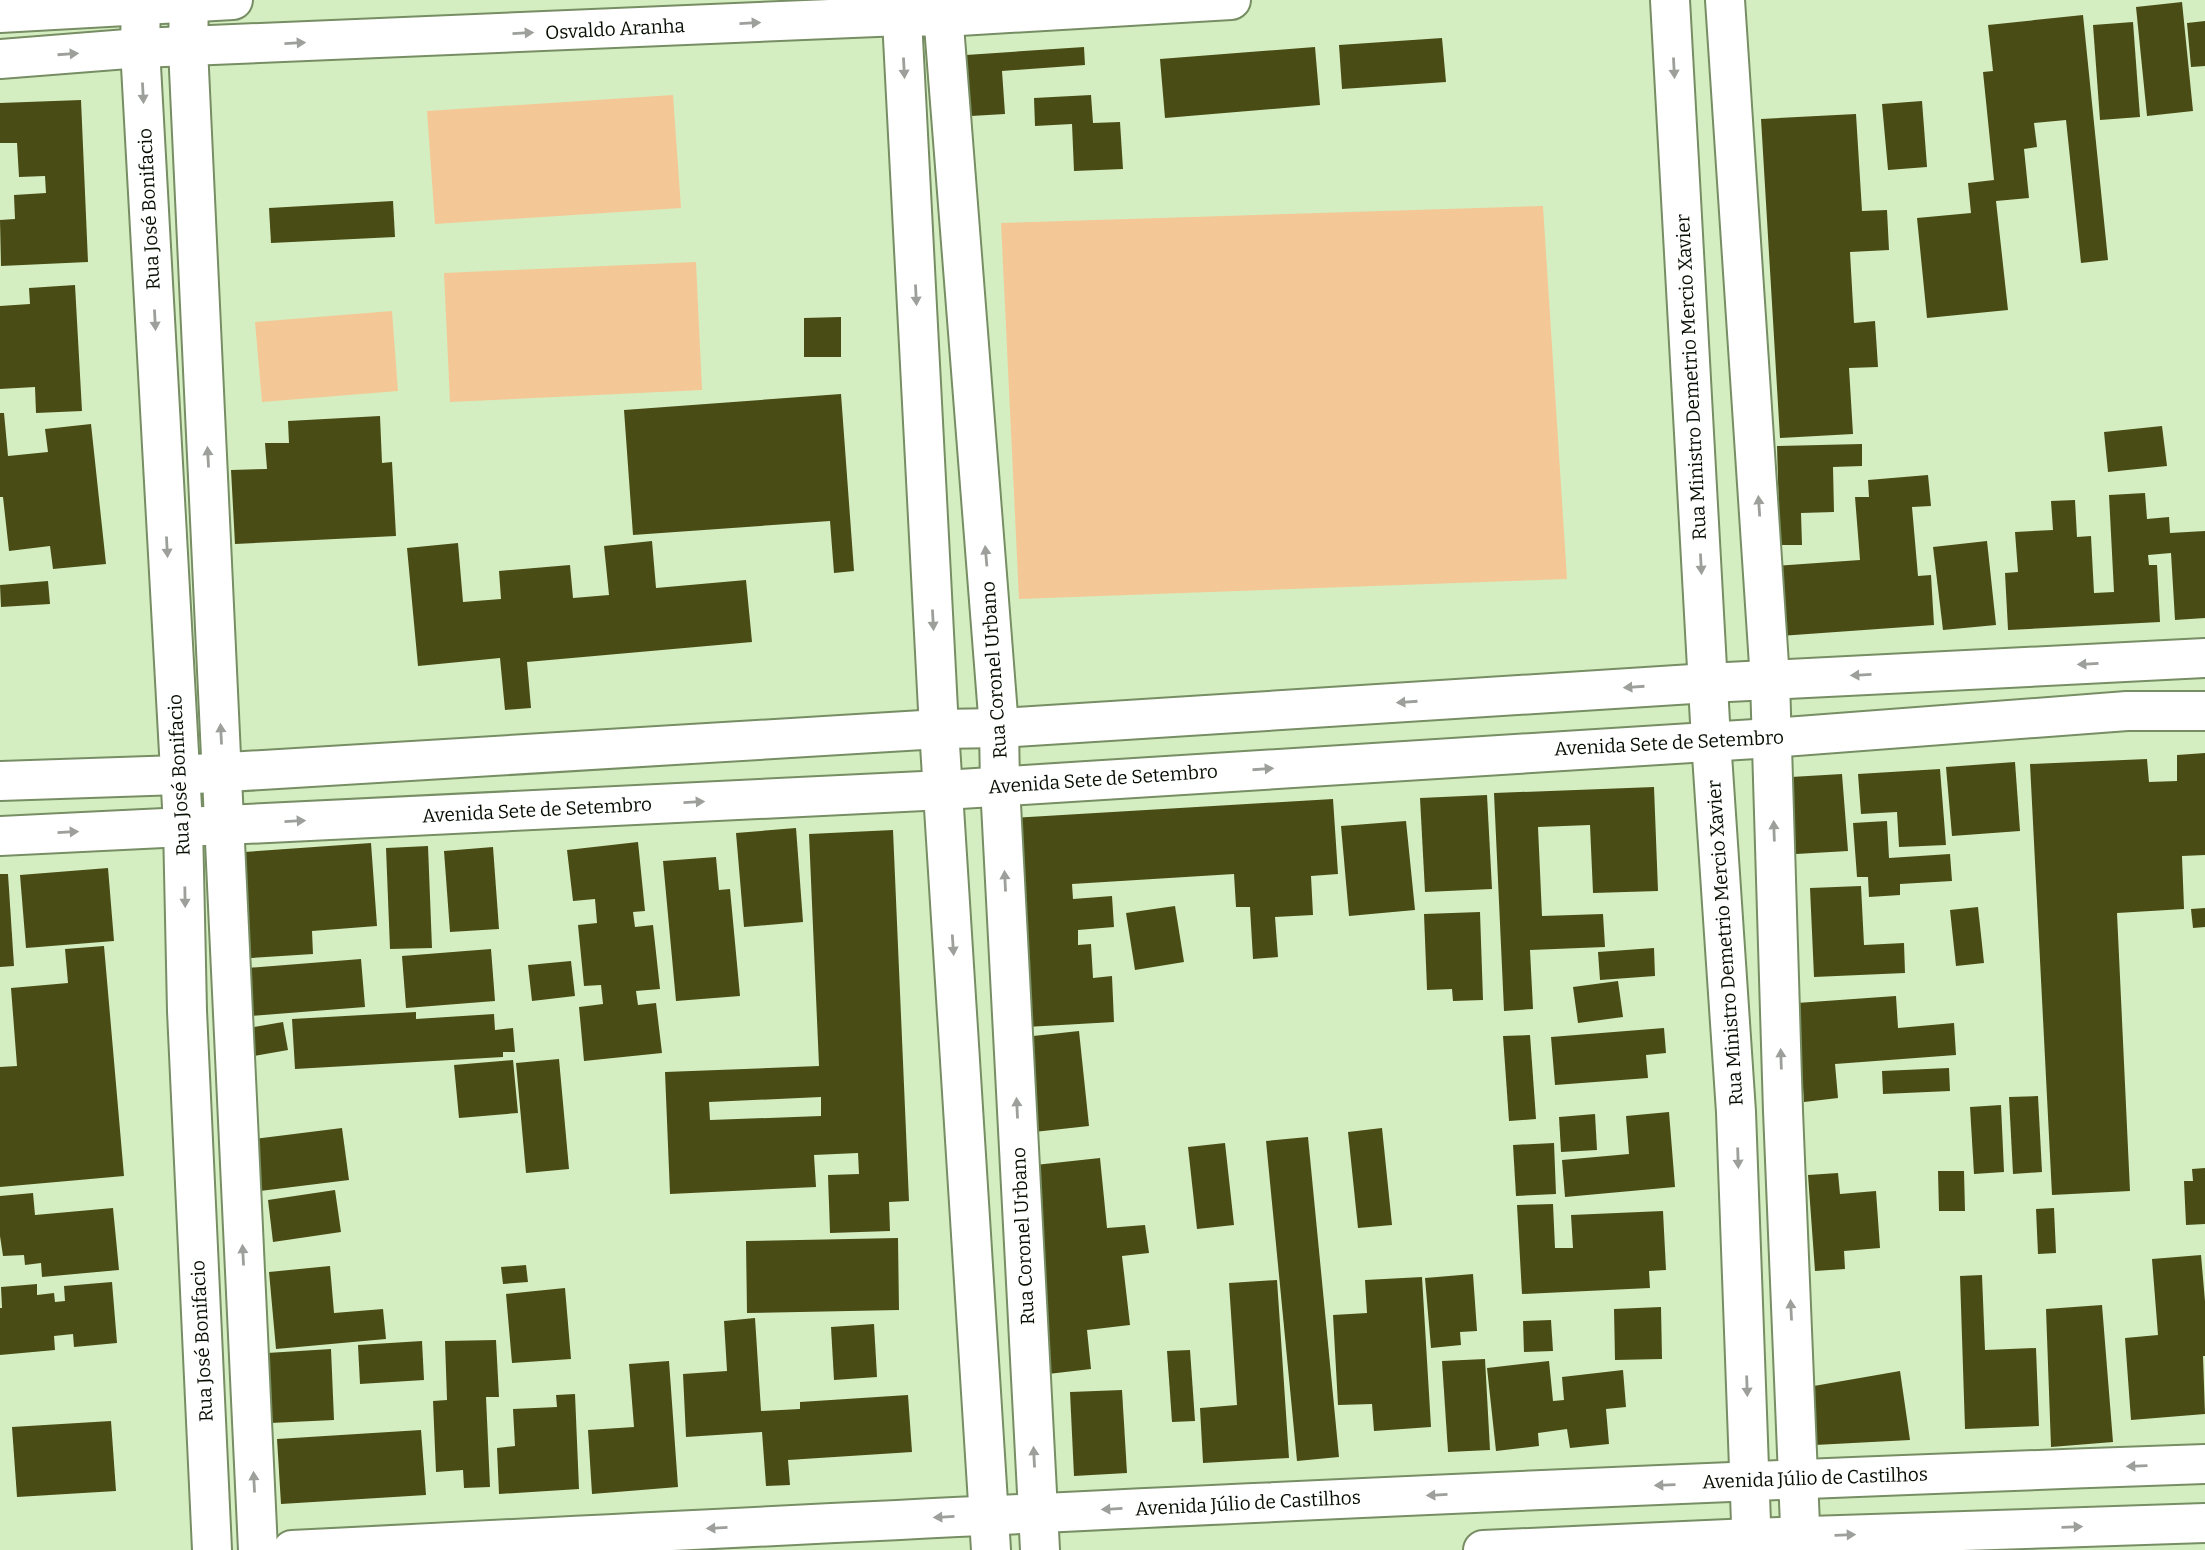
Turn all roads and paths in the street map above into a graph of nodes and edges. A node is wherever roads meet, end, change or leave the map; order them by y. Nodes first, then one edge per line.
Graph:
1 (233, 0) edge
2 (1231, 0) edge
3 (1670, 0) edge
4 (1725, 0) edge
5 (189, 1) edge
6 (141, 3) edge
7 (901, 8) edge
8 (942, 8) edge
9 (0, 13) edge
10 (140, 48) junction
11 (188, 48) junction
12 (0, 59) edge
13 (2205, 658) edge
14 (2126, 662) junction
15 (1770, 680) junction
16 (1708, 683) junction
17 (2205, 711) edge
18 (2127, 712) junction
19 (999, 728) junction
20 (939, 729) junction
21 (1771, 738) junction
22 (1711, 740) junction
23 (223, 772) junction
24 (179, 775) junction
25 (0, 781) edge
26 (1000, 785) junction
27 (944, 790) junction
28 (224, 824) junction
29 (183, 825) junction
30 (0, 836) edge
31 (187, 1011) junction
32 (232, 1013) junction
33 (1783, 1111) junction
34 (1736, 1112) junction
35 (1028, 1320) junction
36 (977, 1323) junction
37 (2205, 1464) edge
38 (1799, 1478) junction
39 (1751, 1481) junction
40 (1541, 1490) junction
41 (1037, 1513) junction
42 (2205, 1523) edge
43 (990, 1532) edge
44 (1801, 1543) edge
45 (1752, 1544) edge
46 (1542, 1547) junction
47 (212, 1550) edge
48 (258, 1550) edge
49 (292, 1550) edge
50 (1040, 1550) edge
51 (1483, 1550) edge

1 - 5 street
2 - 8 street, Osvaldo Aranha
3 -> 16 street, Rua Ministro Demetrio Mercio Xavier
15 -> 4 street
5 - 6 street
5 - 11 street
6 - 9 street
6 - 10 street, Rua José Bonifacio
7 - 8 street, Osvaldo Aranha
11 -> 7 street, Osvaldo Aranha
7 -> 20 street
19 -> 8 street, Rua Coronel Urbano
10 - 11 street, Osvaldo Aranha
12 -> 10 street, Osvaldo Aranha
10 -> 24 street, Rua José Bonifacio
23 -> 11 street
13 - 14 street
14 -> 15 street
14 - 18 street
15 - 16 street
15 - 21 street
16 -> 19 street
16 - 22 street, Rua Ministro Demetrio Mercio Xavier
17 - 18 street, Avenida Sete de Setembro
18 - 21 street, Avenida Sete de Setembro
19 - 20 street
19 - 26 street, Rua Coronel Urbano
20 - 23 street
20 - 27 street
21 - 22 street, Avenida Sete de Setembro
33 -> 21 street
26 -> 22 street, Avenida Sete de Setembro
22 - 34 street, Rua Ministro Demetrio Mercio Xavier
23 - 24 street
23 - 28 street
24 - 25 street
24 - 29 street, Rua José Bonifacio
26 - 27 street, Avenida Sete de Setembro
35 -> 26 street, Rua Coronel Urbano
28 -> 27 street, Avenida Sete de Setembro
27 -> 36 street
28 - 29 street, Avenida Sete de Setembro
28 - 32 street
30 -> 29 street, Avenida Sete de Setembro
29 -> 31 street, Rua José Bonifacio
31 - 32 street
31 - 47 street, Rua José Bonifacio
48 -> 32 street
33 - 34 street
38 -> 33 street
34 -> 39 street, Rua Ministro Demetrio Mercio Xavier
35 - 36 street
41 -> 35 street, Rua Coronel Urbano
36 - 43 street
37 -> 38 street, Avenida Júlio de Castilhos
38 - 39 street, Avenida Júlio de Castilhos
38 - 44 street
39 -> 40 street, Avenida Júlio de Castilhos
39 - 45 street, Rua Ministro Demetrio Mercio Xavier
40 -> 41 street, Avenida Júlio de Castilhos
40 - 46 street
41 - 43 street, Avenida Júlio de Castilhos
41 - 50 street, Rua Coronel Urbano
44 -> 42 street
43 -> 49 street, Avenida Júlio de Castilhos
44 - 45 street
45 - 46 street
46 - 51 street

